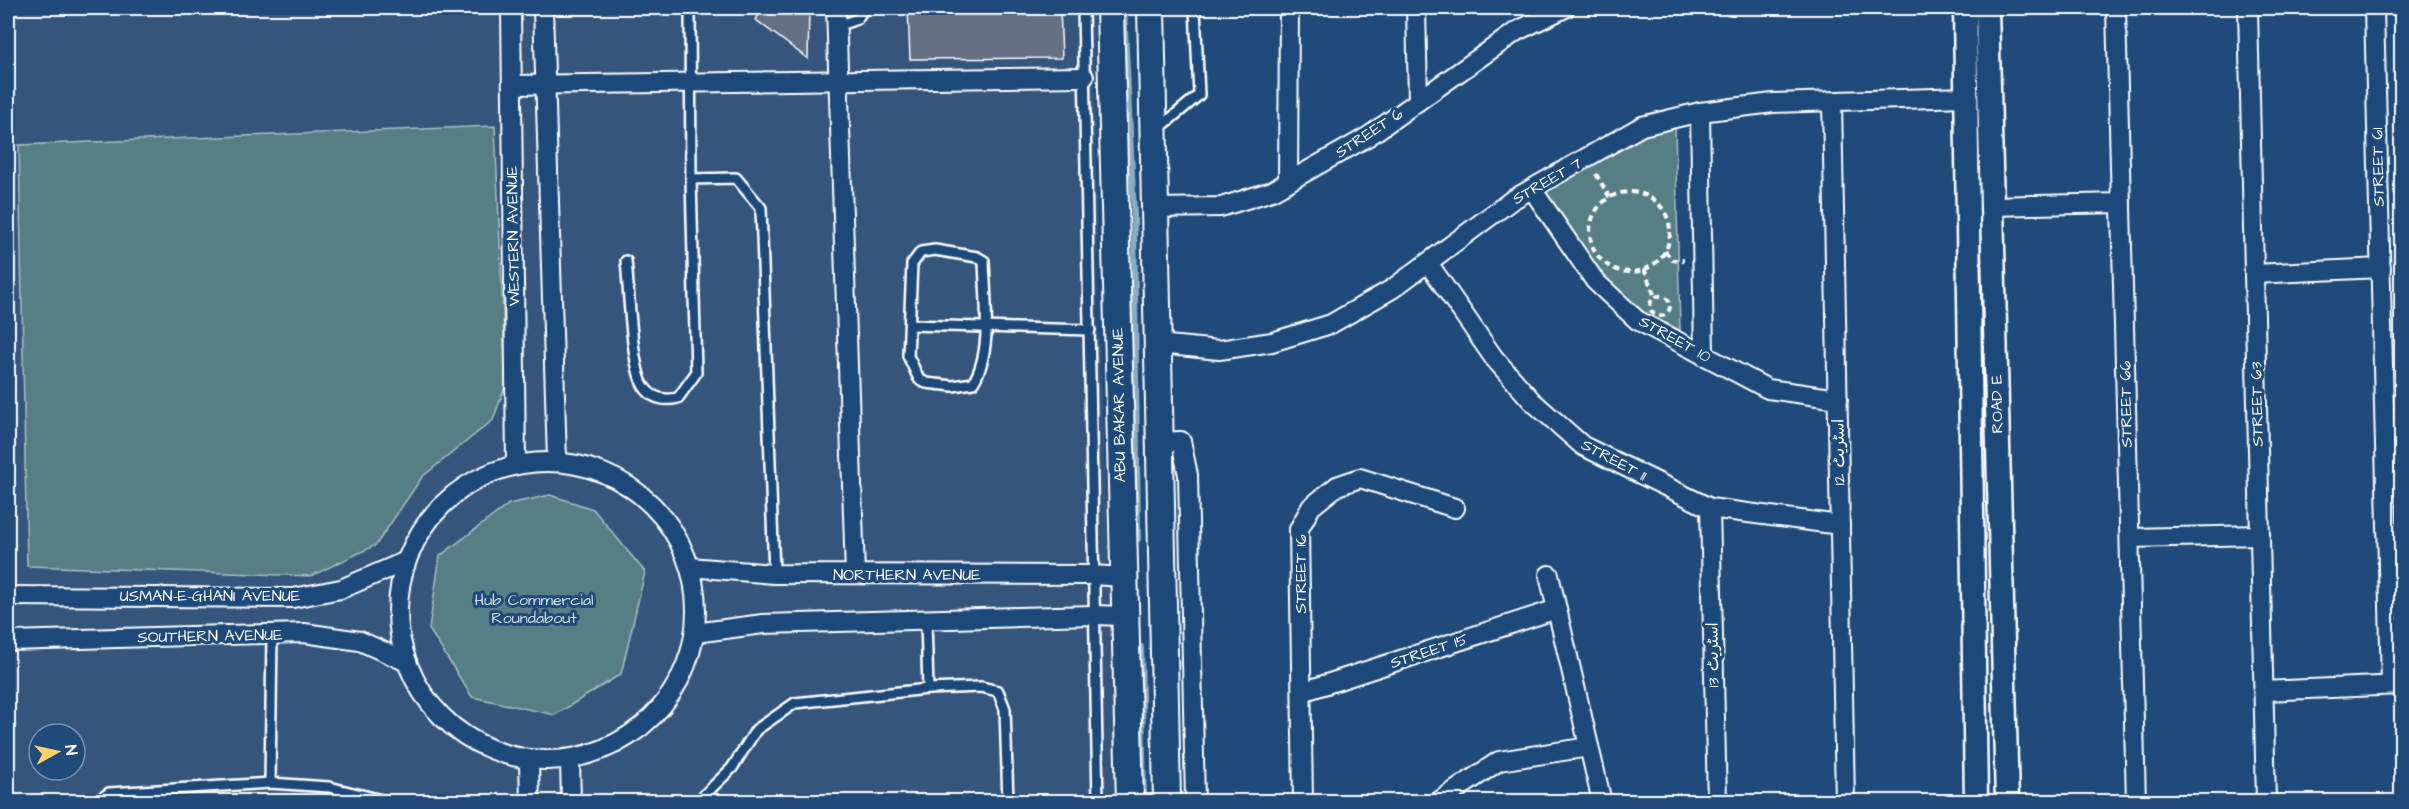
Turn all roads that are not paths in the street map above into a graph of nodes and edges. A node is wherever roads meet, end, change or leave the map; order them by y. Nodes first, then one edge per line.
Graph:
1 (511, 8) edge
2 (543, 8) edge
3 (690, 8) edge
4 (864, 8) edge
5 (1083, 8) edge
6 (1110, 8) edge
7 (1151, 8) edge
8 (1195, 8) edge
9 (1289, 8) edge
10 (1416, 8) edge
11 (1565, 8) edge
12 (1965, 8) edge
13 (1987, 8) edge
14 (2116, 8) edge
15 (2248, 8) edge
16 (2374, 8) edge
17 (1544, 13) edge
18 (836, 16) edge
19 (1084, 77) junction
20 (837, 81) junction
21 (691, 83) junction
22 (512, 85) junction
23 (545, 85) junction
24 (1966, 97) junction
25 (1418, 101) junction
26 (1832, 102) junction
27 (1700, 112) junction
28 (1154, 133) junction
29 (691, 179) junction
30 (1288, 182) junction
31 (1532, 189) junction
32 (2121, 203) junction
33 (1992, 206) junction
34 (1155, 207) junction
35 (626, 261) dead end
36 (1428, 263) junction
37 (2381, 268) junction
38 (2254, 274) junction
39 (910, 325) junction
40 (986, 329) junction
41 (1089, 330) junction
42 (1158, 344) junction
43 (1704, 356) junction
44 (1838, 399) junction
45 (1160, 442) junction
46 (557, 461) junction
47 (516, 464) junction
48 (1455, 508) dead end
49 (1710, 508) junction
50 (1840, 525) junction
51 (2260, 535) junction
52 (2130, 538) junction
53 (406, 561) junction
54 (690, 567) junction
55 (774, 574) junction
56 (855, 574) junction
57 (1092, 575) junction
58 (1549, 575) dead end
59 (1123, 577) junction
60 (8, 596) edge
61 (1557, 609) junction
62 (1094, 615) junction
63 (1125, 616) junction
64 (926, 620) junction
65 (695, 633) junction
66 (272, 634) junction
67 (8, 641) edge
68 (406, 662) junction
69 (2396, 685) edge
70 (928, 689) junction
71 (2263, 691) junction
72 (1302, 692) junction
73 (1589, 747) junction
74 (570, 760) junction
75 (528, 761) junction
76 (270, 783) junction
77 (96, 801) edge
78 (390, 801) edge
79 (530, 801) edge
80 (571, 801) edge
81 (697, 801) edge
82 (1008, 801) edge
83 (1098, 801) edge
84 (1130, 801) edge
85 (1167, 801) edge
86 (1195, 801) edge
87 (1303, 801) edge
88 (1438, 801) edge
89 (1602, 801) edge
90 (1717, 801) edge
91 (1845, 801) edge
92 (1976, 801) edge
93 (2007, 801) edge
94 (2136, 801) edge
95 (2266, 801) edge

1 - 22 street, WESTERN AVENUE
2 - 23 street
3 - 21 lane
4 - 18 lane
5 - 19 lane
6 - 59 main road, ABU BAKAR AVENUE
7 - 28 main road
8 - 28 lane
9 - 30 street
10 - 25 street
11 - 17 street, STREET 6
12 - 24 street, ROAD E
13 - 33 street, ROAD E
14 - 32 street, STREET 66
15 - 38 street, STREET 63
16 - 37 street, STREET 61
17 - 25 street, STREET 6
18 - 20 street
19 - 20 street
19 - 41 lane
20 - 21 street
20 - 56 street
21 - 23 street
21 - 29 lane
22 - 23 street
22 - 47 street, WESTERN AVENUE
23 - 46 street
24 - 26 street, STREET 7
24 - 92 street, ROAD E
25 - 30 street, STREET 6
26 - 27 street, STREET 7
26 - 44 street, اسٹریٹ 12
27 - 31 street, STREET 7
27 - 43 street
28 - 34 main road
29 - 35 lane
29 - 55 lane
30 - 34 street, STREET 6
31 - 36 street, STREET 7
31 - 43 street, STREET 10
32 - 33 street
32 - 52 street, STREET 66
33 - 93 street, ROAD E
34 - 42 main road
36 - 42 street, STREET 7
36 - 49 street, STREET 11
37 - 38 street
37 - 69 street, STREET 61
38 - 51 street, STREET 63
39 - 40 lane
39 - 40 lane
39 - 40 lane
40 - 41 lane
41 - 57 lane
42 - 45 main road
43 - 44 street, STREET 10
44 - 50 street, اسٹریٹ 12
45 - 85 main road
45 - 86 street
46 - 47 street
46 - 54 street
47 - 53 street
48 - 72 street, STREET 16
49 - 50 street, STREET 11
49 - 90 street, اسٹریٹ 13
50 - 91 street, اسٹریٹ 12
51 - 52 street
51 - 71 street, STREET 63
52 - 94 street, STREET 66
53 - 60 street, USMAN-E-GHANI AVENUE
53 - 68 street
54 - 55 street, NORTHERN AVENUE
54 - 65 street
55 - 56 street, NORTHERN AVENUE
56 - 57 street, NORTHERN AVENUE
57 - 59 street, NORTHERN AVENUE
57 - 62 lane
58 - 61 street
59 - 63 main road, ABU BAKAR AVENUE
61 - 72 street, STREET 15
61 - 73 street
62 - 63 street
62 - 64 street
62 - 83 lane
63 - 84 main road, ABU BAKAR AVENUE
64 - 65 street
64 - 70 lane
65 - 74 street
66 - 67 street, SOUTHERN AVENUE
66 - 68 street, SOUTHERN AVENUE
66 - 76 lane
68 - 75 street
69 - 71 street
70 - 81 lane
70 - 82 lane
71 - 95 street, STREET 63
72 - 87 street, STREET 16
73 - 88 street
73 - 89 street
74 - 75 street
74 - 80 street
75 - 79 street
76 - 77 lane
76 - 78 lane

